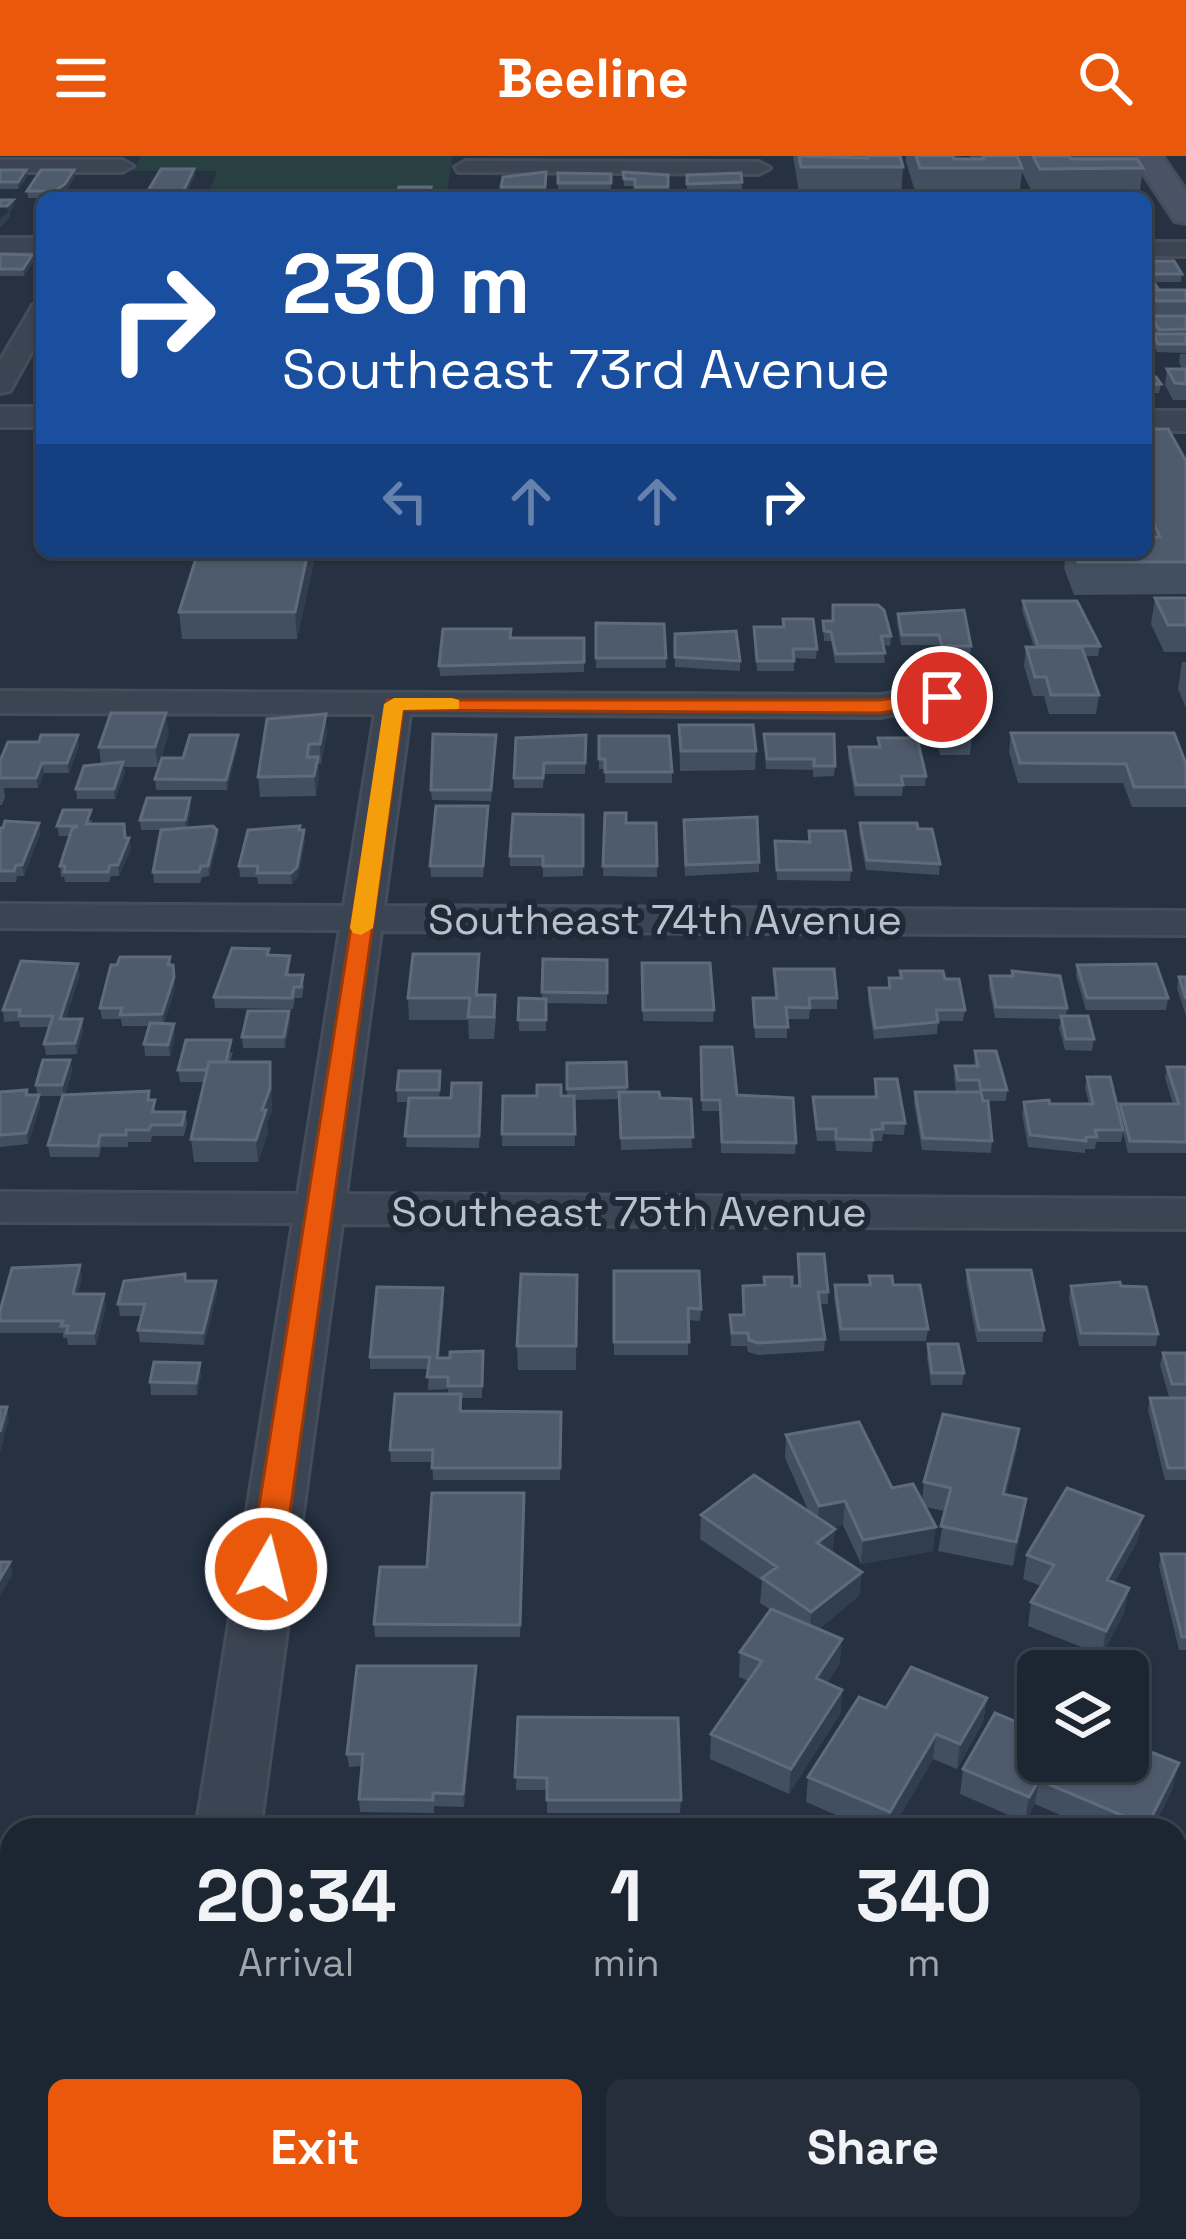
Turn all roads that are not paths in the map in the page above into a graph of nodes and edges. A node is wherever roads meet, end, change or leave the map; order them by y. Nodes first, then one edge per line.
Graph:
1 (1147, 156) edge
2 (466, 161) edge
3 (0, 166) edge
4 (759, 168) dead end
5 (120, 169) edge
6 (462, 192) edge
7 (1186, 214) edge
8 (0, 245) edge
9 (36, 245) edge
10 (1152, 249) edge
11 (1186, 249) edge
12 (36, 321) edge
13 (0, 385) edge
14 (0, 417) edge
15 (36, 417) edge
16 (1152, 421) edge
17 (1186, 421) edge
18 (942, 697) dead end
19 (0, 703) edge
20 (394, 704) junction
21 (0, 916) edge
22 (363, 917) junction
23 (1186, 923) edge
24 (0, 1207) edge
25 (317, 1209) junction
26 (1186, 1214) edge
27 (230, 1818) edge

1 - 7 main road
2 - 4 street
2 - 6 street
3 - 5 street
8 - 9 street
10 - 11 street
12 - 13 street
14 - 15 street
16 - 17 street
18 - 20 street
19 - 20 street
20 - 22 street
21 - 22 street, Southeast 74th Avenue
22 - 23 street, Southeast 74th Avenue
22 - 25 street
24 - 25 street, Southeast 75th Avenue
25 - 26 street, Southeast 75th Avenue
25 - 27 street

